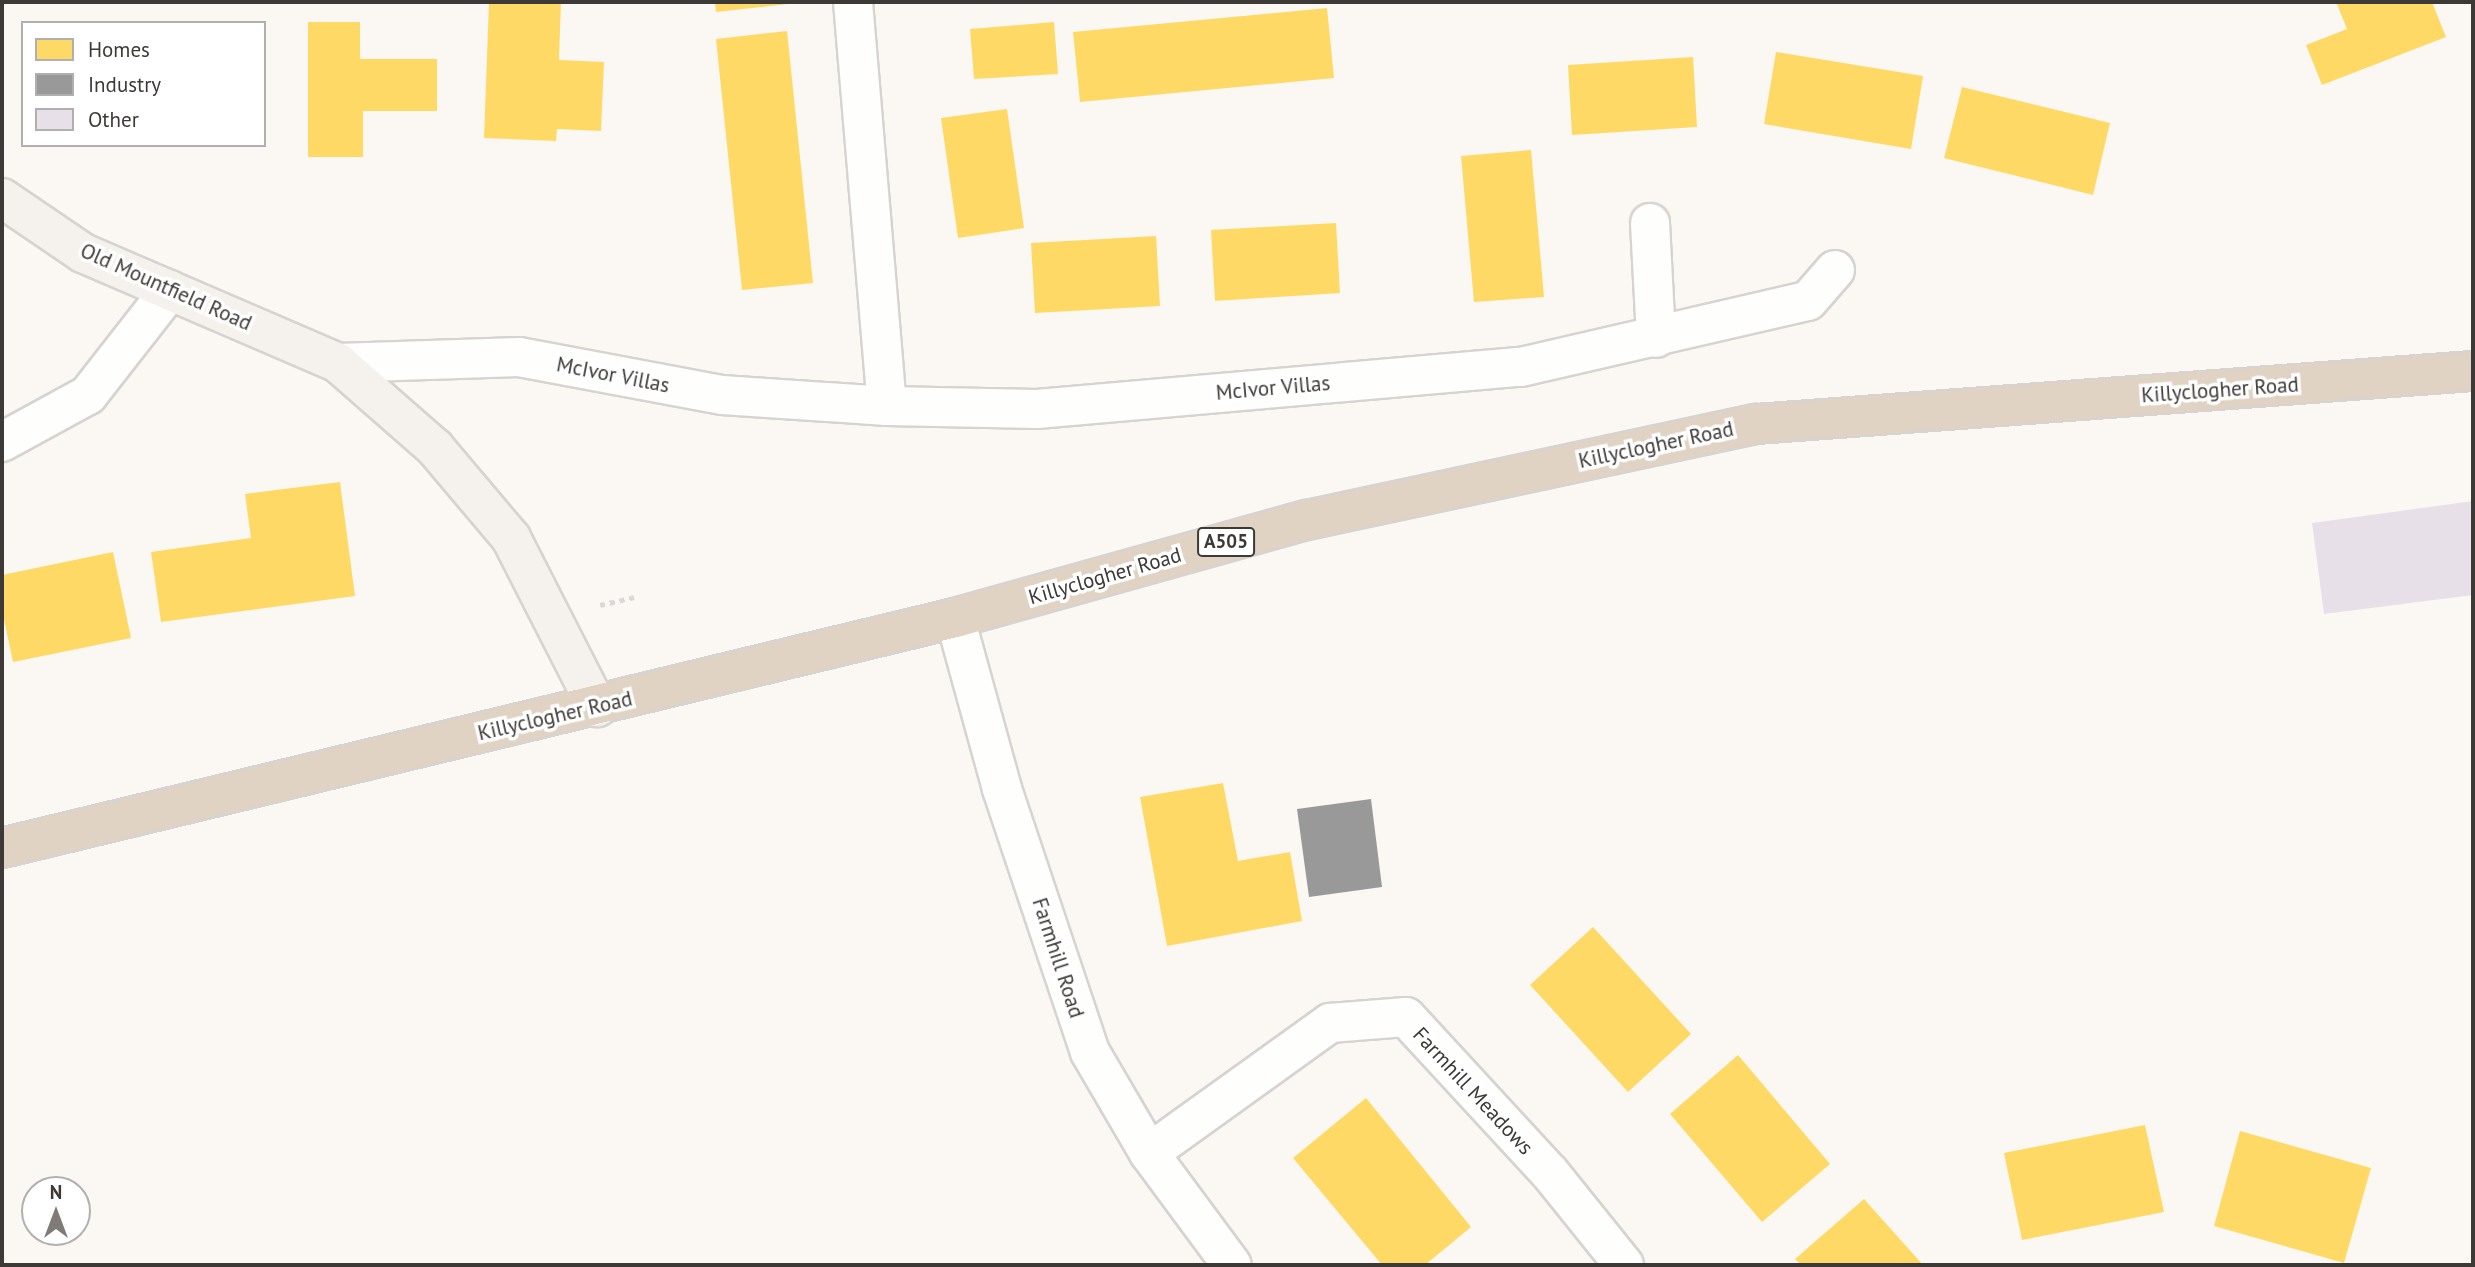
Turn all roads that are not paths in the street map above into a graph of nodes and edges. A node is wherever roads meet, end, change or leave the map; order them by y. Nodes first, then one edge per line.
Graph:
1 (853, 2) edge
2 (2, 198) edge
3 (1650, 223) dead end
4 (1835, 270) dead end
5 (170, 290) junction
6 (1656, 338) junction
7 (338, 363) junction
8 (2473, 371) edge
9 (887, 406) junction
10 (2, 442) edge
11 (955, 618) junction
12 (597, 707) junction
13 (2, 848) edge
14 (1149, 1153) junction
15 (1232, 1265) edge
16 (1624, 1265) edge

1 - 9 street
2 - 5 street, Old Mountfield Road
3 - 6 street
4 - 6 street, McIvor Villas
5 - 7 street, Old Mountfield Road
5 - 10 street
6 - 9 street, McIvor Villas
7 - 9 street, McIvor Villas
7 - 12 street, Old Mountfield Road
8 - 11 highway, Killyclogher Road / A505
11 - 12 highway, Killyclogher Road / A505
11 - 14 street, Farmhill Road
12 - 13 highway, Killyclogher Road / A505
14 - 15 street, Farmhill Road
14 - 16 street, Farmhill Meadows

